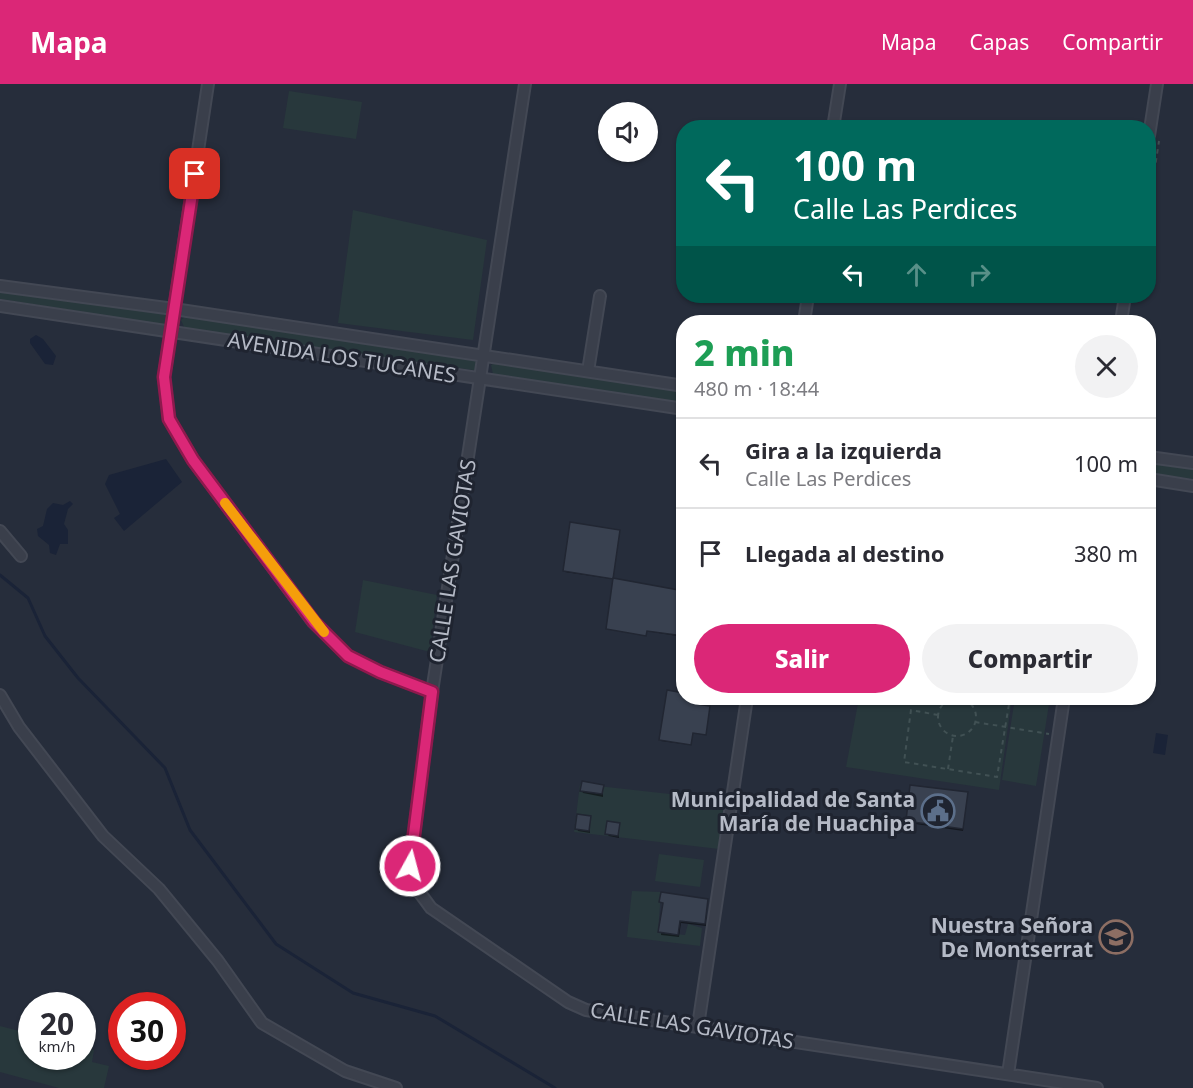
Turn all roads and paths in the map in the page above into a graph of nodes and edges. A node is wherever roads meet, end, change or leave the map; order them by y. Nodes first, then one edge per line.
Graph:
1 (208, 84) edge
2 (525, 84) edge
3 (840, 84) edge
4 (1157, 84) edge
5 (834, 120) edge
6 (1155, 120) edge
7 (0, 286) edge
8 (600, 296) dead end
9 (0, 306) edge
10 (174, 309) junction
11 (171, 331) junction
12 (484, 356) junction
13 (588, 371) junction
14 (481, 378) junction
15 (676, 385) edge
16 (676, 408) edge
17 (1156, 458) edge
18 (1193, 463) edge
19 (1156, 480) edge
20 (1193, 486) edge
21 (0, 531) edge
22 (21, 556) dead end
23 (432, 692) junction
24 (0, 695) edge
25 (746, 705) edge
26 (943, 705) edge
27 (970, 705) edge
28 (1009, 705) edge
29 (1063, 705) edge
30 (938, 715) junction
31 (975, 722) junction
32 (1005, 727) junction
33 (1059, 735) junction
34 (953, 736) junction
35 (948, 769) junction
36 (698, 1026) junction
37 (1008, 1074) junction
38 (396, 1088) edge
39 (1097, 1088) edge

1 - 10 street
2 - 12 street, CALLE LAS GAVIOTAS
3 - 5 street
4 - 6 street
7 - 10 street, AVENIDA LOS TUCANES
8 - 13 street
9 - 11 street, AVENIDA LOS TUCANES
10 - 11 street
10 - 12 street, AVENIDA LOS TUCANES
11 - 14 street, AVENIDA LOS TUCANES
11 - 23 street
12 - 13 street, AVENIDA LOS TUCANES
12 - 14 street, CALLE LAS GAVIOTAS
13 - 15 street, AVENIDA LOS TUCANES
14 - 16 street, AVENIDA LOS TUCANES
14 - 23 street, CALLE LAS GAVIOTAS
17 - 18 street
19 - 20 street
21 - 22 street
23 - 36 street, CALLE LAS GAVIOTAS
24 - 38 street
25 - 36 street
26 - 30 path
27 - 31 path
28 - 32 path
29 - 33 street
30 - 34 path
30 - 35 path
31 - 32 path
31 - 34 path
32 - 33 path
32 - 35 path
33 - 37 street
34 - 35 path
36 - 37 street, CALLE LAS GAVIOTAS
37 - 39 street, CALLE LAS GAVIOTAS

